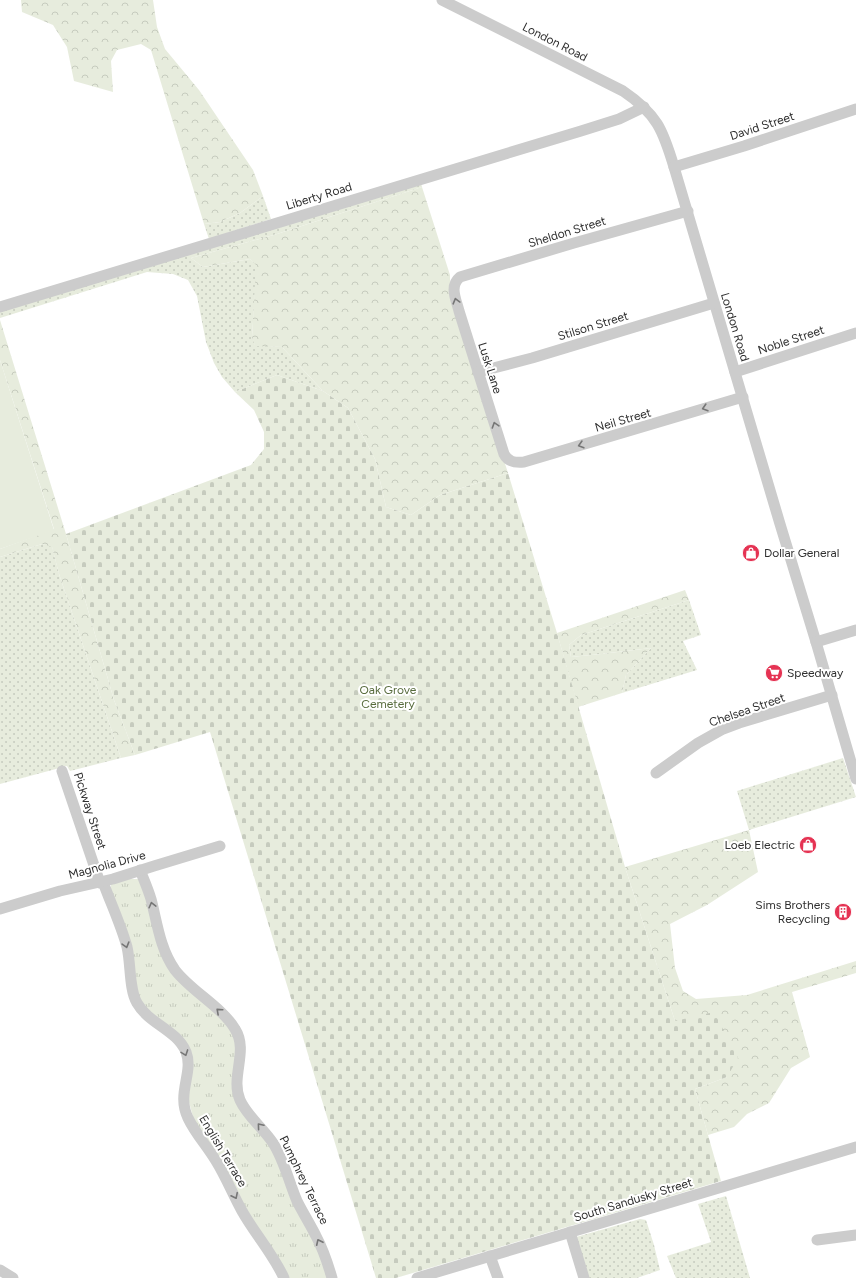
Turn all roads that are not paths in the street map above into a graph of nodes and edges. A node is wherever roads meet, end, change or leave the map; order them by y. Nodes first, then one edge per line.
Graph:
1 (442, 0) edge
2 (644, 107) junction
3 (856, 109) edge
4 (674, 167) junction
5 (688, 211) junction
6 (456, 281) joint
7 (714, 303) junction
8 (0, 307) edge
9 (856, 333) edge
10 (478, 372) junction
11 (735, 372) junction
12 (742, 397) junction
13 (510, 460) joint
14 (856, 630) edge
15 (816, 642) junction
16 (832, 695) junction
17 (62, 771) dead end
18 (656, 774) dead end
19 (856, 779) edge
20 (220, 846) dead end
21 (140, 870) junction
22 (101, 883) junction
23 (0, 909) edge
24 (856, 1146) edge
25 (570, 1232) junction
26 (856, 1234) edge
27 (817, 1240) dead end
28 (490, 1256) junction
29 (0, 1270) edge
30 (13, 1278) edge
31 (284, 1278) edge
32 (332, 1278) edge
33 (417, 1278) edge
34 (498, 1278) edge
35 (584, 1278) edge

1 - 2 street, London Road
2 - 4 street, London Road
2 - 8 street, Liberty Road
3 - 4 street, David Street
4 - 5 street, London Road
5 - 6 street, Sheldon Street
5 - 7 street, London Road
10 -> 6 street, Lusk Lane
7 - 10 street, Stilson Street
7 - 11 street, London Road
9 - 11 street, Noble Street
13 -> 10 street, Lusk Lane
11 - 12 street, London Road
12 -> 13 street, Neil Street
12 - 15 street, London Road
14 - 15 street
15 - 16 street, London Road
16 - 18 street, Chelsea Street
16 - 19 street, London Road
17 - 22 street, Pickway Street
20 - 21 street, Magnolia Drive
21 - 22 street, Magnolia Drive
32 -> 21 street, Pumphrey Terrace
22 - 23 street, Magnolia Drive
22 -> 31 street, English Terrace
24 - 25 street, South Sandusky Street
25 - 28 street, South Sandusky Street
25 - 35 street
26 - 27 street
28 - 33 street, South Sandusky Street
28 - 34 street
29 - 30 street

